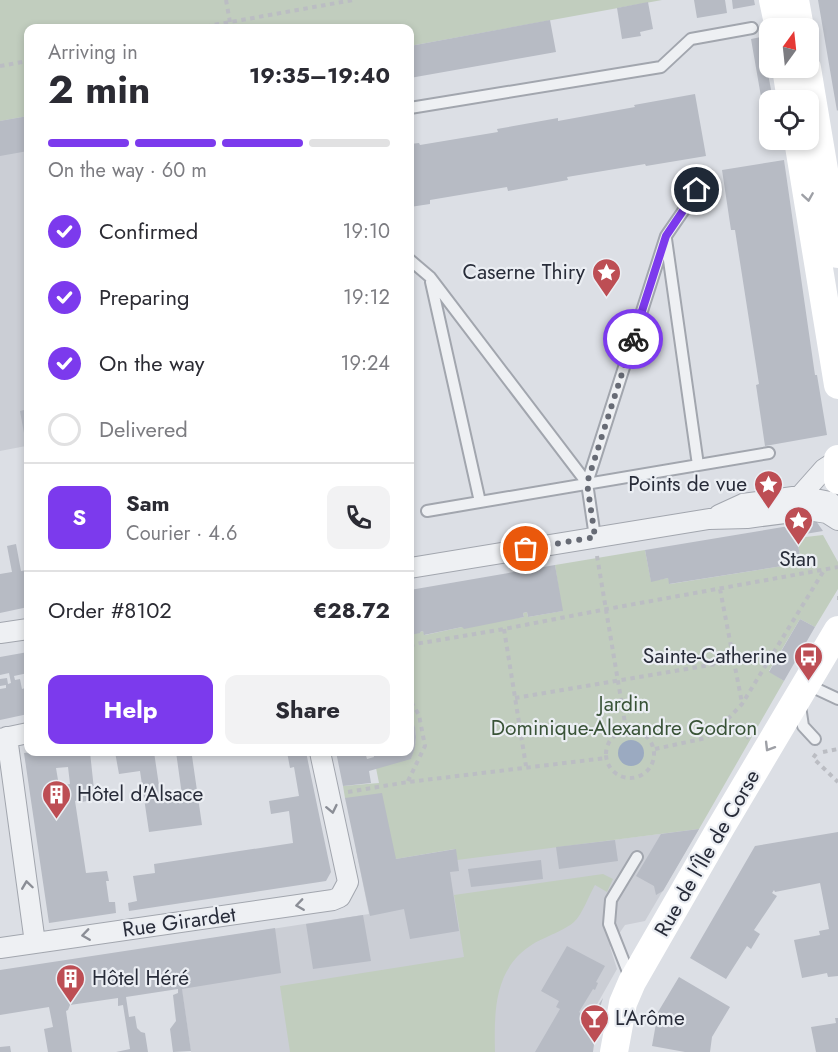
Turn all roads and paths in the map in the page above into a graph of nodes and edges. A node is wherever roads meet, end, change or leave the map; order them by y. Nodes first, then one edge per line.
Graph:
1 (226, 0) edge
2 (353, 0) edge
3 (774, 0) edge
4 (795, 0) edge
5 (768, 18) edge
6 (798, 18) edge
7 (230, 22) junction
8 (219, 24) edge
9 (759, 29) edge
10 (24, 62) edge
11 (0, 66) edge
12 (809, 78) edge
13 (414, 107) edge
14 (800, 150) edge
15 (708, 175) dead end
16 (834, 210) edge
17 (666, 236) junction
18 (414, 263) edge
19 (829, 267) edge
20 (430, 277) junction
21 (838, 386) edge
22 (769, 453) dead end
23 (838, 459) edge
24 (698, 465) junction
25 (838, 480) edge
26 (587, 483) junction
27 (800, 496) junction
28 (480, 502) junction
29 (838, 506) edge
30 (427, 511) dead end
31 (709, 519) junction
32 (838, 520) edge
33 (595, 537) junction
34 (414, 566) edge
35 (838, 567) edge
36 (824, 571) junction
37 (720, 589) junction
38 (607, 609) junction
39 (24, 629) edge
40 (504, 629) junction
41 (838, 630) edge
42 (0, 633) edge
43 (414, 644) edge
44 (734, 661) junction
45 (618, 681) junction
46 (803, 690) junction
47 (515, 698) junction
48 (838, 699) edge
49 (742, 704) junction
50 (414, 707) edge
51 (723, 724) junction
52 (626, 729) junction
53 (24, 734) edge
54 (4, 738) edge
55 (754, 739) dead end
56 (815, 739) dead end
57 (655, 749) junction
58 (838, 749) edge
59 (321, 756) edge
60 (606, 758) junction
61 (526, 766) junction
62 (408, 782) junction
63 (838, 782) edge
64 (344, 792) dead end
65 (637, 856) dead end
66 (35, 943) junction
67 (0, 948) edge
68 (632, 982) junction
69 (614, 1052) edge

1 - 7 path
2 - 7 path
3 - 5 main road
4 - 6 main road
7 - 8 path
9 - 13 lane
10 - 11 path
12 - 16 main road
14 -> 19 main road
15 - 17 lane
16 - 19 main road
17 - 24 lane
17 - 26 lane
18 - 20 lane
19 - 21 main road
20 - 26 lane
20 - 28 lane
22 - 24 lane
23 - 25 main road
23 - 27 street
24 - 26 lane
26 - 28 lane
26 - 33 lane
27 - 29 street
27 - 31 street
28 - 30 lane
31 - 32 street
31 - 33 street
33 - 34 street
33 - 38 path
35 - 36 path
36 - 37 path
36 - 49 path
37 - 38 path
37 - 44 path
38 - 40 path
38 - 45 path
39 - 42 street
40 - 43 path
40 - 47 path
41 - 46 main road, Rue de l'Île de Corse
44 - 45 path
44 - 49 path
45 - 47 path
45 - 52 path
46 - 48 lane
46 - 56 lane
46 -> 68 main road, Rue de l'Île de Corse
47 - 61 path
49 - 51 path
50 - 62 path
51 - 55 path
51 - 57 path
52 - 57 path
52 - 60 path
53 - 54 street
66 -> 54 street
57 - 60 path
58 - 63 path
59 -> 66 street, Rue Girardet
60 - 61 path
61 - 62 path
62 - 64 path
65 - 68 lane
66 - 67 street, Rue Girardet
68 - 69 main road, Rue de l'Île de Corse

